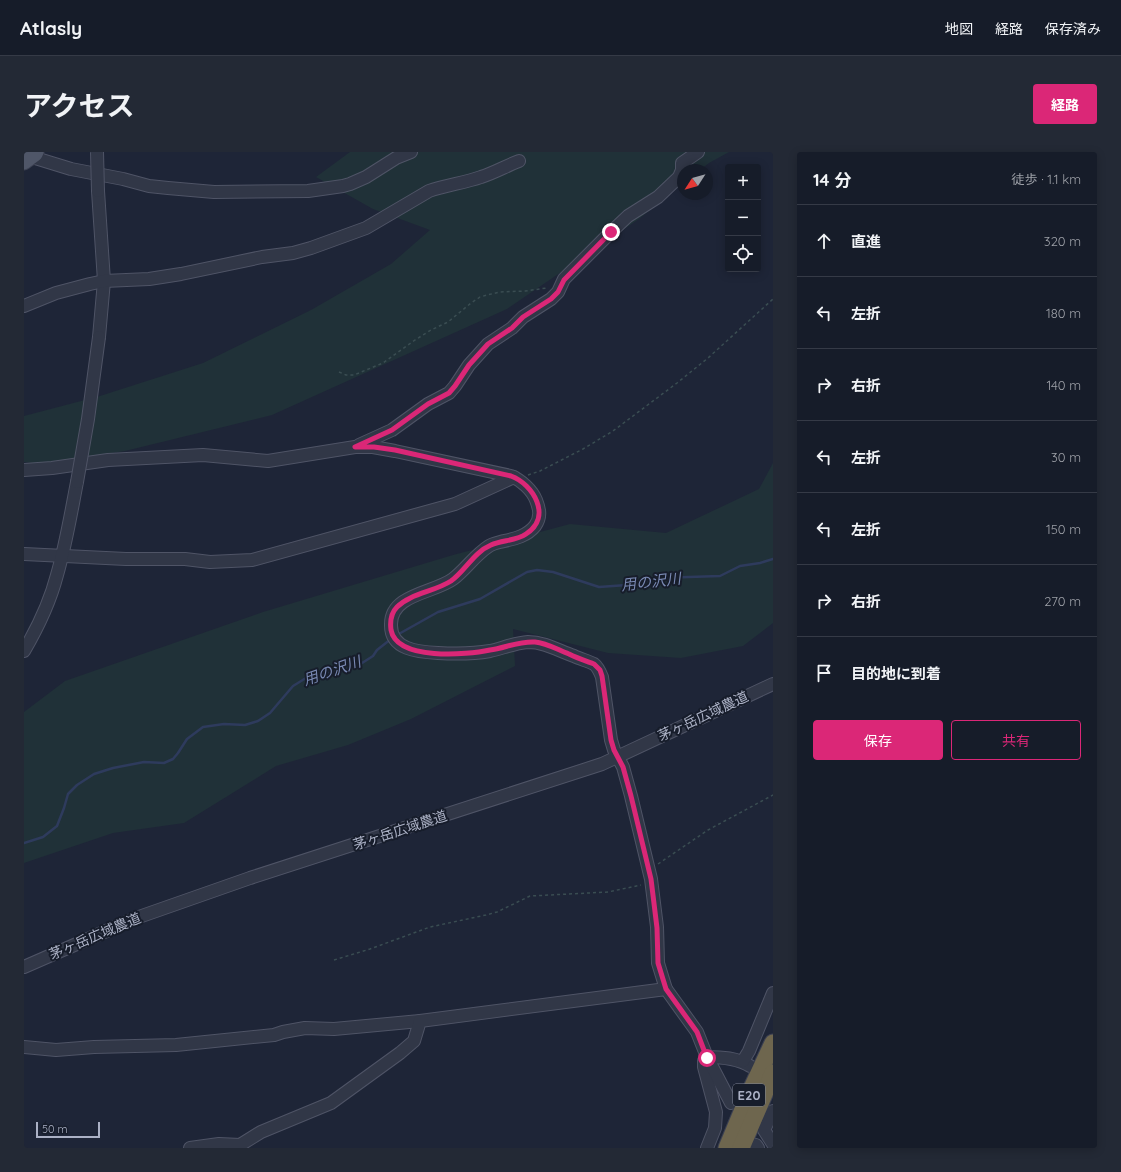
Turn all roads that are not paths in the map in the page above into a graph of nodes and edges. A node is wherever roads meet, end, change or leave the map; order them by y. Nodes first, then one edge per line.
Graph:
1 (97, 152) edge
2 (411, 152) edge
3 (698, 152) edge
4 (31, 157) edge
5 (519, 161) dead end
6 (104, 281) junction
7 (24, 306) edge
8 (355, 447) junction
9 (24, 470) edge
10 (516, 477) junction
11 (24, 554) edge
12 (62, 555) junction
13 (24, 651) edge
14 (773, 684) edge
15 (618, 757) junction
16 (24, 967) edge
17 (666, 989) junction
18 (773, 993) edge
19 (420, 1021) junction
20 (773, 1043) edge
21 (24, 1047) edge
22 (707, 1058) junction
23 (773, 1073) edge
24 (731, 1102) dead end
25 (773, 1111) edge
26 (773, 1144) edge
27 (752, 1147) edge
28 (190, 1148) edge
29 (707, 1148) edge
30 (727, 1148) edge

1 - 6 street, bridge
2 - 4 street
3 - 8 street
5 - 6 street
6 - 7 street
6 - 12 street, bridge
8 - 9 street
8 - 10 street
10 - 12 street
10 - 15 street
11 - 12 street
12 - 13 street
14 - 15 street, 茅ヶ岳広域農道
15 - 16 street, 茅ヶ岳広域農道
15 - 17 street
17 - 19 street
17 - 22 street
18 - 22 street
19 - 21 street
19 - 28 street
20 - 30 highway, E20
22 - 24 street
22 - 29 street
23 - 27 highway, E20
25 - 26 street

